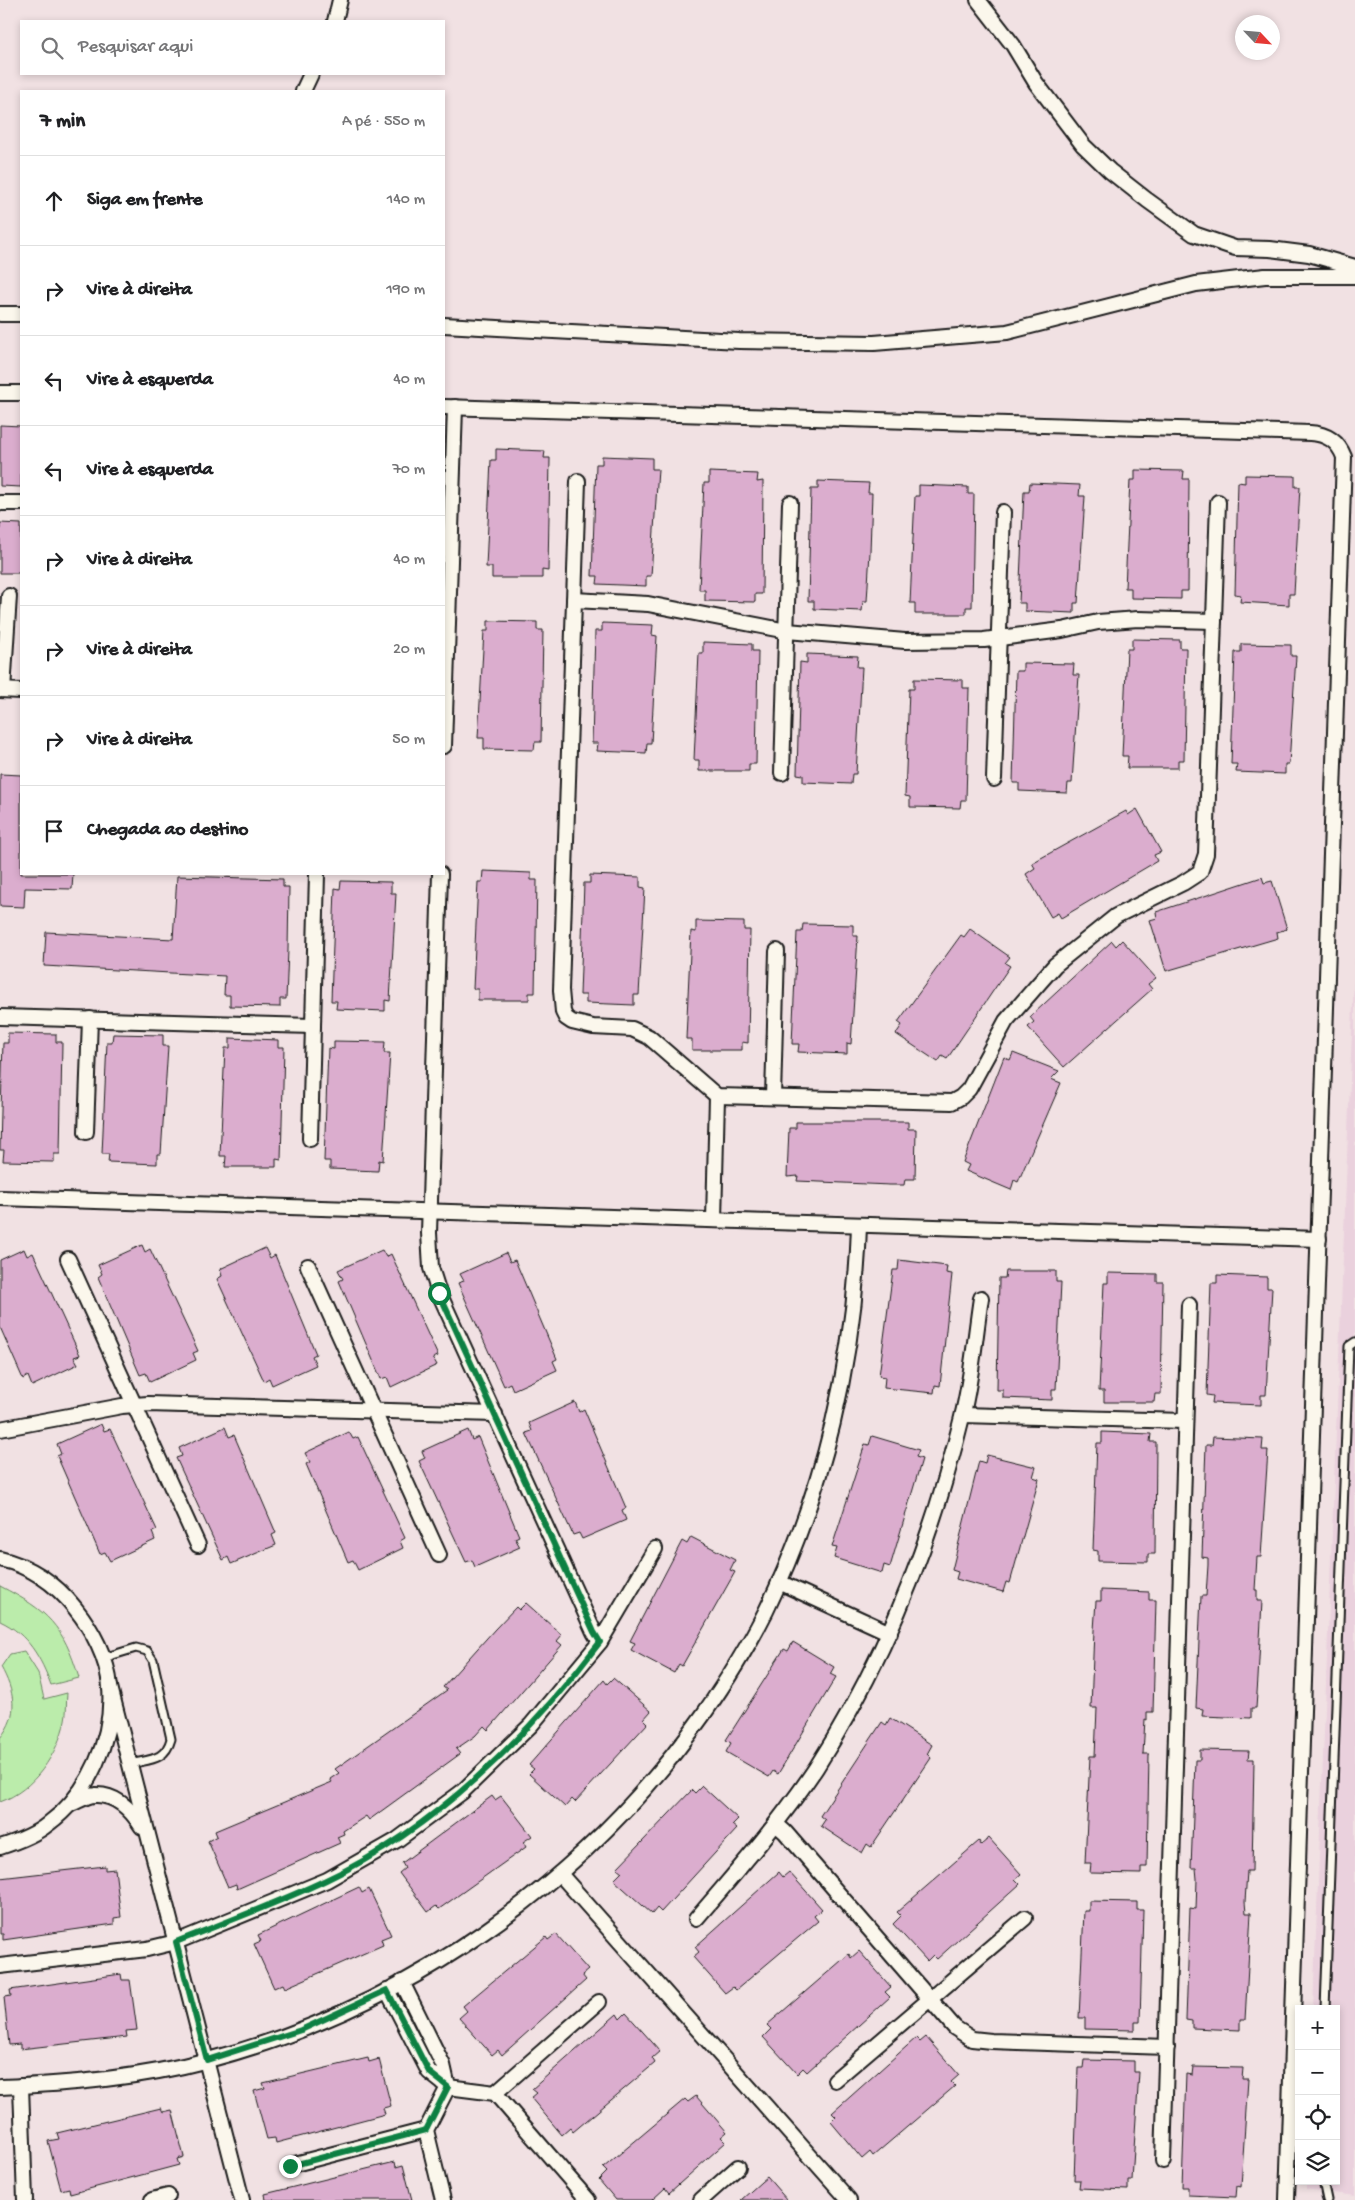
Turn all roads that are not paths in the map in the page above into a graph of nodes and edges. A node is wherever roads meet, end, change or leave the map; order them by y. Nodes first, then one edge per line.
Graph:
1 (340, 0) edge
2 (978, 0) edge
3 (335, 20) edge
4 (311, 75) edge
5 (304, 90) edge
6 (1355, 267) edge
7 (1355, 276) edge
8 (0, 314) edge
9 (20, 314) edge
10 (445, 325) edge
11 (0, 393) edge
12 (20, 393) edge
13 (449, 407) edge
14 (578, 481) dead end
15 (1218, 502) dead end
16 (0, 503) edge
17 (20, 503) edge
18 (790, 503) dead end
19 (1003, 512) dead end
20 (10, 596) edge
21 (574, 600) junction
22 (1214, 621) junction
23 (786, 632) junction
24 (999, 638) junction
25 (445, 645) edge
26 (2, 690) edge
27 (20, 691) edge
28 (782, 773) dead end
29 (994, 779) dead end
30 (317, 875) edge
31 (440, 875) edge
32 (777, 951) dead end
33 (0, 1017) edge
34 (90, 1019) junction
35 (313, 1026) junction
36 (717, 1096) junction
37 (773, 1097) junction
38 (86, 1132) dead end
39 (310, 1139) dead end
40 (0, 1198) edge
41 (430, 1211) junction
42 (714, 1220) junction
43 (859, 1226) junction
44 (1319, 1239) junction
45 (68, 1259) dead end
46 (308, 1266) dead end
47 (981, 1298) dead end
48 (1189, 1305) dead end
49 (1355, 1342) edge
50 (134, 1406) junction
51 (373, 1411) junction
52 (495, 1414) junction
53 (962, 1415) junction
54 (1185, 1421) junction
55 (0, 1429) edge
56 (198, 1545) dead end
57 (654, 1549) dead end
58 (439, 1555) dead end
59 (0, 1558) edge
60 (779, 1582) junction
61 (890, 1633) junction
62 (600, 1642) junction
63 (103, 1658) junction
64 (110, 1687) junction
65 (130, 1764) junction
66 (66, 1807) junction
67 (776, 1824) junction
68 (149, 1838) junction
69 (0, 1848) edge
70 (560, 1874) junction
71 (1025, 1918) dead end
72 (696, 1919) dead end
73 (176, 1942) junction
74 (0, 1966) edge
75 (402, 1982) junction
76 (387, 1990) junction
77 (929, 2000) junction
78 (599, 2002) dead end
79 (1326, 2005) edge
80 (1167, 2047) junction
81 (207, 2060) junction
82 (835, 2080) dead end
83 (21, 2086) junction
84 (0, 2087) edge
85 (448, 2087) junction
86 (494, 2093) junction
87 (426, 2130) junction
88 (1163, 2160) dead end
89 (290, 2166) dead end
90 (738, 2167) dead end
91 (1324, 2185) edge
92 (168, 2196) dead end
93 (25, 2200) edge
94 (152, 2200) edge
95 (242, 2200) edge
96 (443, 2200) edge
97 (588, 2200) edge
98 (701, 2200) edge
99 (849, 2200) edge
100 (1287, 2200) edge
101 (1327, 2200) edge

1 - 3 street
2 - 6 street
4 - 5 street
7 - 10 street
8 - 9 street
11 - 12 street
13 - 25 street
13 - 44 street
14 - 21 street
15 - 22 street
16 - 17 street
18 - 23 street
19 - 24 street
20 - 26 street
21 - 23 street
21 - 36 street
22 - 24 street
22 - 37 street
23 - 24 street
23 - 28 street
24 - 29 street
26 - 27 street
30 - 35 street
31 - 41 street
32 - 37 street
33 - 34 street
34 - 35 street
34 - 38 street
35 - 39 street
36 - 37 street
36 - 42 street
40 - 41 street
41 - 42 street
41 - 52 street
42 - 43 street
43 - 44 street
43 - 60 street
44 - 100 street
45 - 50 street
46 - 51 street
47 - 53 street
48 - 54 street
49 - 79 lane
50 - 51 street
50 - 55 street
50 - 56 street
51 - 52 street
51 - 58 street
52 - 62 street
53 - 54 street
53 - 61 street
54 - 80 street
57 - 62 street
59 - 63 street
60 - 61 street
60 - 70 street
61 - 67 street
62 - 73 street
63 - 64 street
63 - 65 lane
64 - 65 street
64 - 66 street
65 - 68 street
66 - 68 street
66 - 69 street
67 - 72 street
67 - 77 street
68 - 73 street
70 - 75 street
70 - 99 street
71 - 77 street
73 - 74 street
73 - 81 street
75 - 76 street
75 - 85 street
76 - 81 street
76 - 85 street
77 - 80 street
77 - 82 street
78 - 86 street
80 - 88 street
81 - 83 street
81 - 95 street
83 - 84 street
83 - 93 street
85 - 86 street
85 - 87 street
86 - 97 street
87 - 89 street
87 - 96 street
90 - 98 street
91 - 101 lane
92 - 94 street

